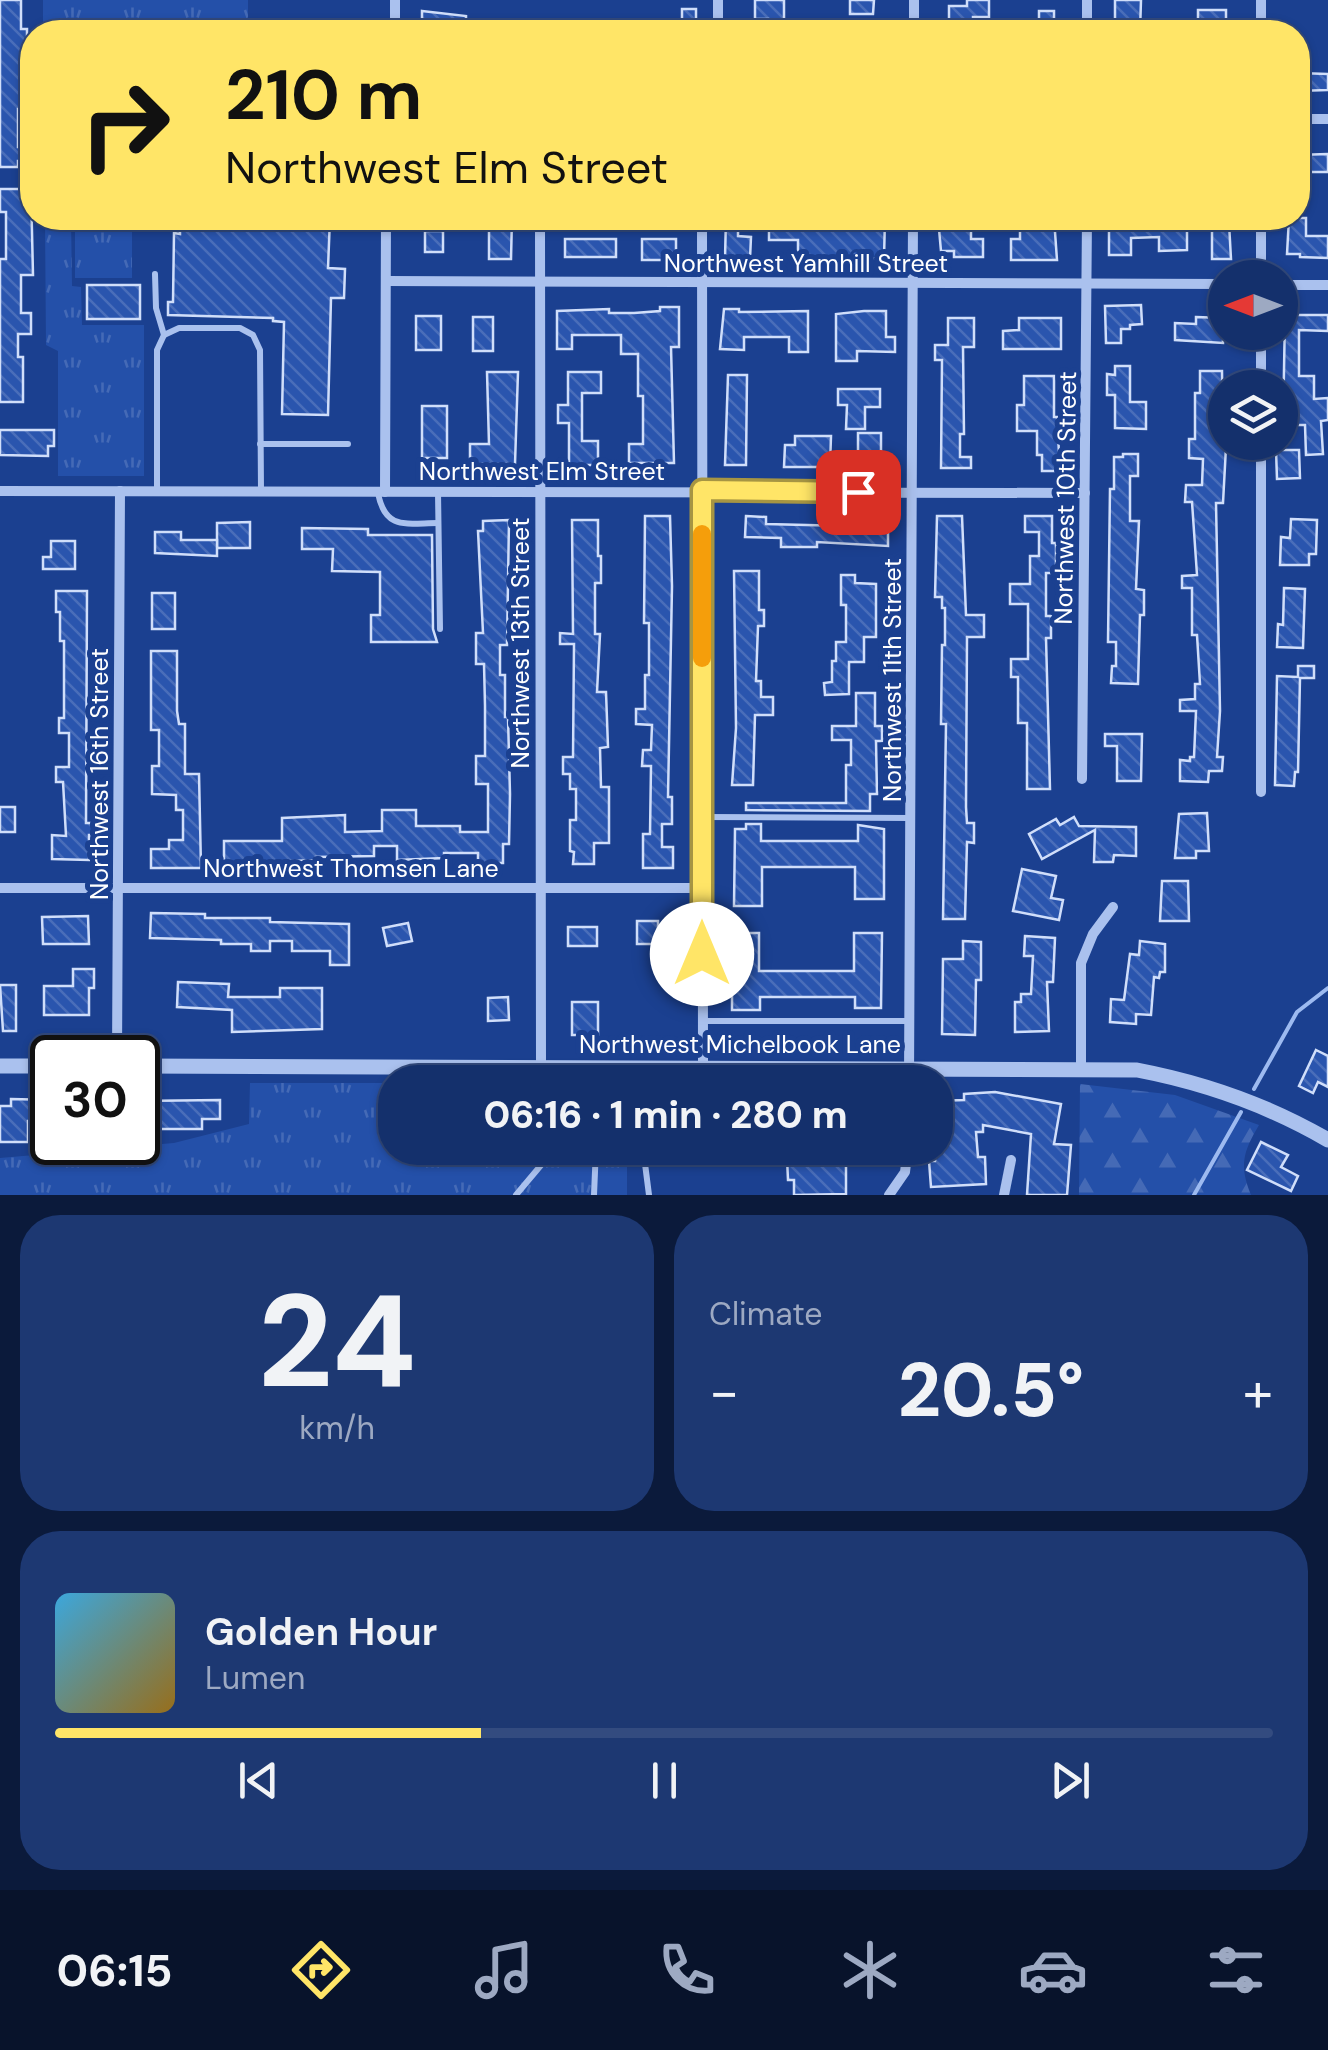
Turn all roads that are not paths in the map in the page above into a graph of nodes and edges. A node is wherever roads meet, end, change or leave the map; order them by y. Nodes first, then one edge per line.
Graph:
1 (386, 230) edge
2 (540, 230) edge
3 (702, 230) edge
4 (914, 230) edge
5 (1086, 230) edge
6 (1261, 230) edge
7 (1261, 260) edge
8 (155, 274) dead end
9 (386, 281) junction
10 (540, 282) junction
11 (702, 282) junction
12 (913, 283) junction
13 (1087, 284) junction
14 (1208, 284) edge
15 (1298, 284) edge
16 (1328, 285) edge
17 (164, 335) junction
18 (260, 444) junction
19 (348, 444) dead end
20 (1261, 460) edge
21 (702, 490) junction
22 (0, 491) edge
23 (120, 491) junction
24 (156, 491) junction
25 (260, 491) junction
26 (438, 491) junction
27 (540, 491) junction
28 (381, 492) junction
29 (913, 493) junction
30 (1085, 493) junction
31 (438, 523) junction
32 (440, 629) dead end
33 (1082, 780) dead end
34 (1261, 792) dead end
35 (702, 817) junction
36 (911, 818) junction
37 (0, 888) edge
38 (118, 888) junction
39 (540, 888) junction
40 (702, 888) junction
41 (1113, 908) dead end
42 (702, 1021) junction
43 (910, 1021) junction
44 (117, 1035) edge
45 (547, 1065) edge
46 (702, 1065) edge
47 (909, 1065) edge
48 (0, 1066) edge
49 (30, 1066) edge
50 (160, 1066) edge
51 (1081, 1068) junction
52 (378, 1070) edge
53 (953, 1074) edge
54 (1328, 1140) edge
55 (1010, 1160) dead end
56 (541, 1165) edge
57 (595, 1165) edge
58 (645, 1165) edge
59 (906, 1165) edge
60 (516, 1195) edge
61 (594, 1195) edge
62 (649, 1195) edge
63 (890, 1195) edge
64 (1004, 1195) edge

1 - 9 street
2 - 10 street, Northwest 13th Street
3 - 11 street
4 - 12 street, Northwest 11th Street
5 - 13 street, Northwest 10th Street
6 - 7 street
8 - 17 lane
9 - 10 street, Northwest Yamhill Street
9 - 28 street
10 - 11 street, Northwest Yamhill Street
10 - 27 street, Northwest 13th Street
11 - 12 street, Northwest Yamhill Street
11 - 21 street
12 - 13 street, Northwest Yamhill Street
12 - 29 street, Northwest 11th Street
13 - 14 street, Northwest Yamhill Street
13 - 30 street, Northwest 10th Street
15 - 16 street
17 - 18 lane
17 - 24 lane
18 - 19 lane
18 - 25 lane
20 - 34 street
21 - 27 street, Northwest Elm Street
21 - 29 street, Northwest Elm Street
21 - 35 street
22 - 23 street, Northwest Elm Street
23 - 24 street, Northwest Elm Street
23 - 38 street, Northwest 16th Street
24 - 25 street, Northwest Elm Street
25 - 28 street, Northwest Elm Street
26 - 27 street, Northwest Elm Street
26 - 28 street, Northwest Elm Street
26 - 31 lane
27 - 39 street, Northwest 13th Street
28 - 31 lane
29 - 30 street, Northwest Elm Street
29 - 36 street, Northwest 11th Street
30 - 33 street, Northwest 10th Street
31 - 32 lane
35 - 36 lane
35 - 40 street
36 - 43 street, Northwest 11th Street
37 - 38 street, Northwest Thomsen Lane
38 - 39 street, Northwest Thomsen Lane
38 - 44 street, Northwest 16th Street
39 - 40 street, Northwest Thomsen Lane
39 - 45 street, Northwest 13th Street
40 - 42 street
41 - 51 street
42 - 43 lane
42 - 46 street
43 - 47 street, Northwest 11th Street
48 - 49 street
50 - 52 street, Northwest Michelbook Lane
51 - 53 street, Northwest Michelbook Lane
51 - 54 street, Northwest Michelbook Lane
55 - 64 street
56 - 60 lane
57 - 61 lane
58 - 62 lane
59 - 63 street

